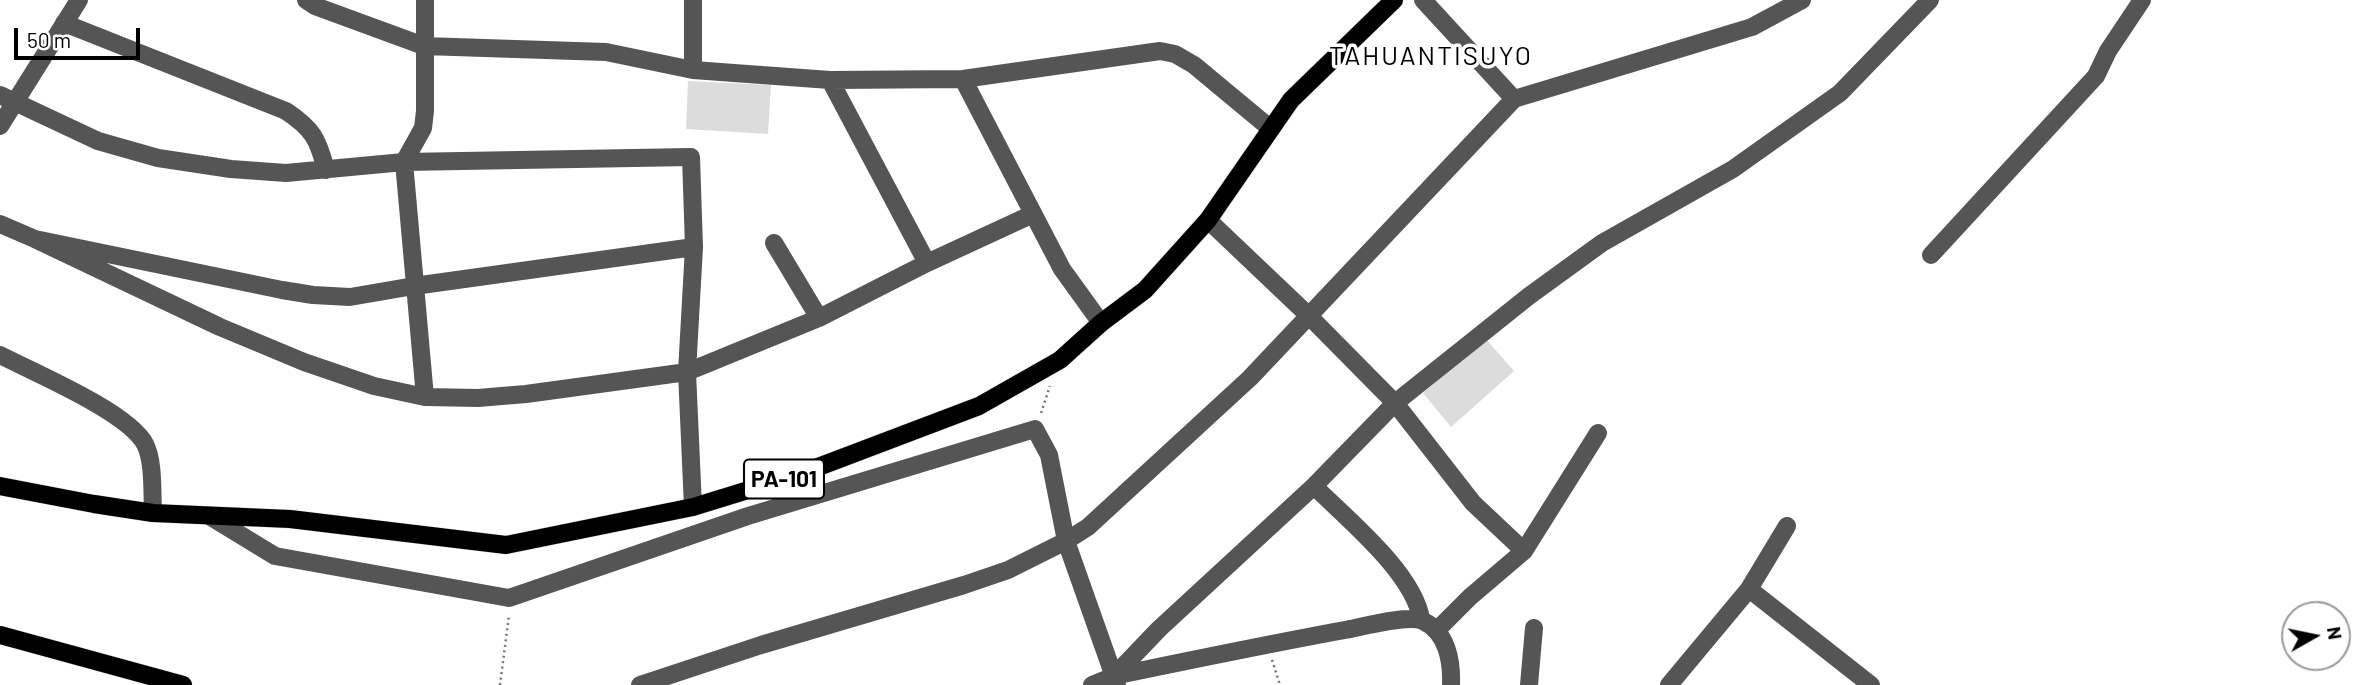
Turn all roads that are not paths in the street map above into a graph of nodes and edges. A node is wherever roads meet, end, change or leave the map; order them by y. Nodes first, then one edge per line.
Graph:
1 (79, 0) edge
2 (306, 0) edge
3 (425, 0) edge
4 (693, 0) edge
5 (1394, 0) edge
6 (1423, 0) edge
7 (1802, 0) edge
8 (1930, 0) edge
9 (2142, 0) edge
10 (64, 23) junction
11 (424, 46) junction
12 (693, 70) junction
13 (963, 79) junction
14 (830, 80) junction
15 (7, 99) edge
16 (1514, 99) junction
17 (0, 126) edge
18 (1271, 129) junction
19 (404, 162) junction
20 (326, 170) junction
21 (1032, 214) junction
22 (1208, 220) junction
23 (0, 224) edge
24 (35, 239) junction
25 (774, 243) dead end
26 (694, 247) junction
27 (1931, 255) dead end
28 (927, 263) junction
29 (414, 286) junction
30 (1308, 315) junction
31 (819, 318) junction
32 (1101, 323) junction
33 (0, 355) edge
34 (687, 372) junction
35 (425, 397) junction
36 (1395, 403) junction
37 (1598, 433) dead end
38 (0, 486) edge
39 (1314, 486) junction
40 (692, 506) junction
41 (153, 513) junction
42 (211, 517) junction
43 (1787, 526) dead end
44 (1066, 541) junction
45 (1524, 551) junction
46 (1749, 589) junction
47 (1421, 619) junction
48 (1534, 628) dead end
49 (1437, 630) junction
50 (0, 635) edge
51 (1116, 681) edge
52 (183, 685) edge
53 (640, 685) edge
54 (1092, 685) edge
55 (1451, 685) edge
56 (1529, 685) edge
57 (1670, 685) edge
58 (1871, 685) edge

1 - 10 street
2 - 11 street
3 - 11 street
4 - 12 street
5 - 18 main road, PA-101
6 - 16 street
7 - 16 street
8 - 36 street
9 - 27 street
10 - 15 street
10 - 20 street
11 - 12 street
11 - 19 street
12 - 14 street
13 - 14 street
13 - 18 street
13 - 21 street
14 - 28 street
15 - 17 street
15 - 20 street
16 - 30 street
18 - 22 main road, PA-101
19 - 20 street
19 - 26 street
19 - 29 street
21 - 28 street
21 - 32 street
22 - 30 street
22 - 32 main road, PA-101
23 - 24 street
24 - 29 street
24 - 35 street
25 - 31 street
26 - 29 street
26 - 34 street
28 - 31 street
29 - 35 street
30 - 36 street
30 - 44 street
31 - 34 street
32 - 40 main road, PA-101
33 - 41 street
34 - 35 street
34 - 40 street
36 - 39 street
36 - 45 street
37 - 45 street
38 - 41 main road, PA-101
39 - 47 street
39 - 51 street
40 - 42 main road, PA-101
41 - 42 main road, PA-101
42 - 44 street
43 - 46 street
44 - 51 street
44 - 53 street
45 - 49 street
46 - 57 street
46 - 58 street
47 - 49 street
47 - 51 street
48 - 56 street
49 - 55 street
50 - 52 main road
51 - 54 street

